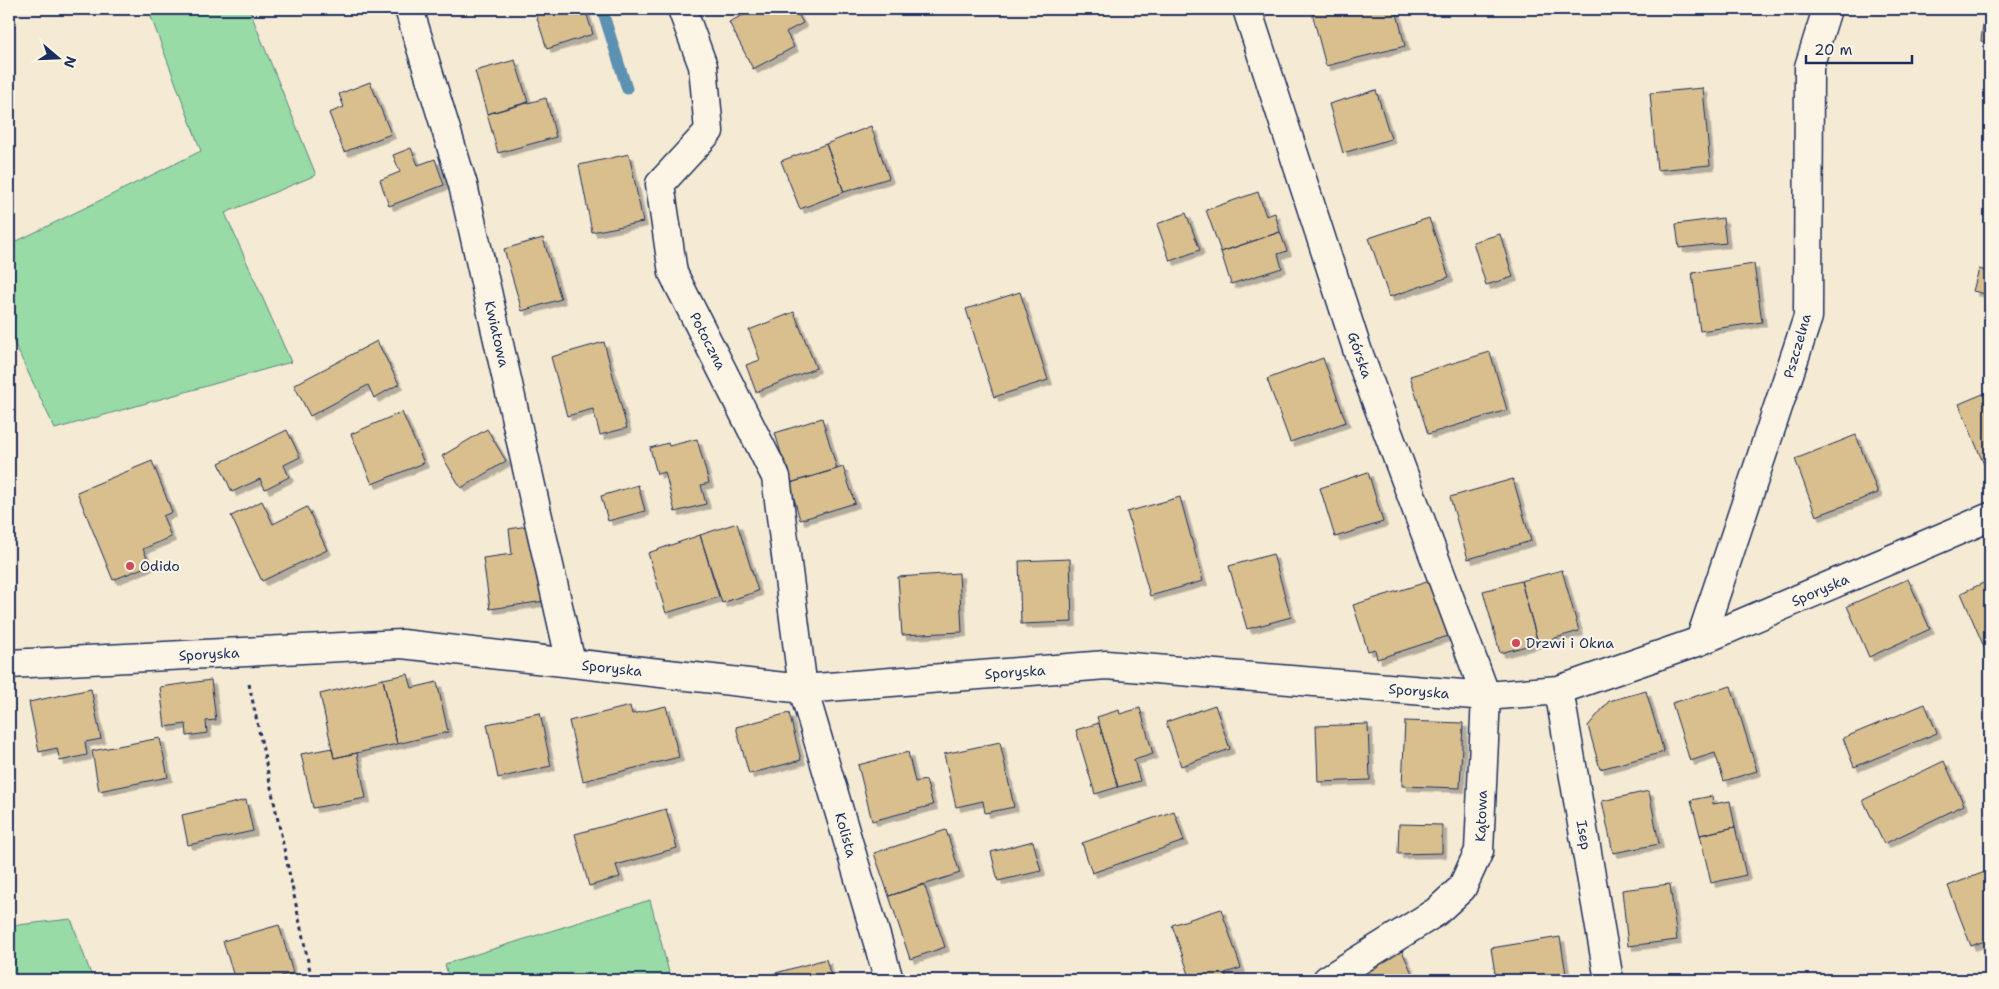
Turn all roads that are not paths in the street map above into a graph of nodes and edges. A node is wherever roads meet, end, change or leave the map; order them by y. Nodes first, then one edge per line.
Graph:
1 (410, 9) edge
2 (682, 9) edge
3 (1247, 9) edge
4 (1827, 9) edge
5 (1990, 517) edge
6 (1700, 641) junction
7 (572, 663) junction
8 (9, 664) edge
9 (803, 689) junction
10 (1559, 690) junction
11 (1486, 696) junction
12 (889, 980) edge
13 (1327, 980) edge
14 (1609, 980) edge

1 - 7 street, Kwiatowa
2 - 9 street, Potoczna
3 - 11 street, Górska
4 - 6 street, Pszczelna
5 - 6 street, Sporyska
6 - 10 street, Sporyska
7 - 8 street, Sporyska
7 - 9 street, Sporyska
9 - 11 street, Sporyska
9 - 12 street, Kolista
10 - 11 street, Sporyska
10 - 14 street, Isep
11 - 13 street, Kątowa

